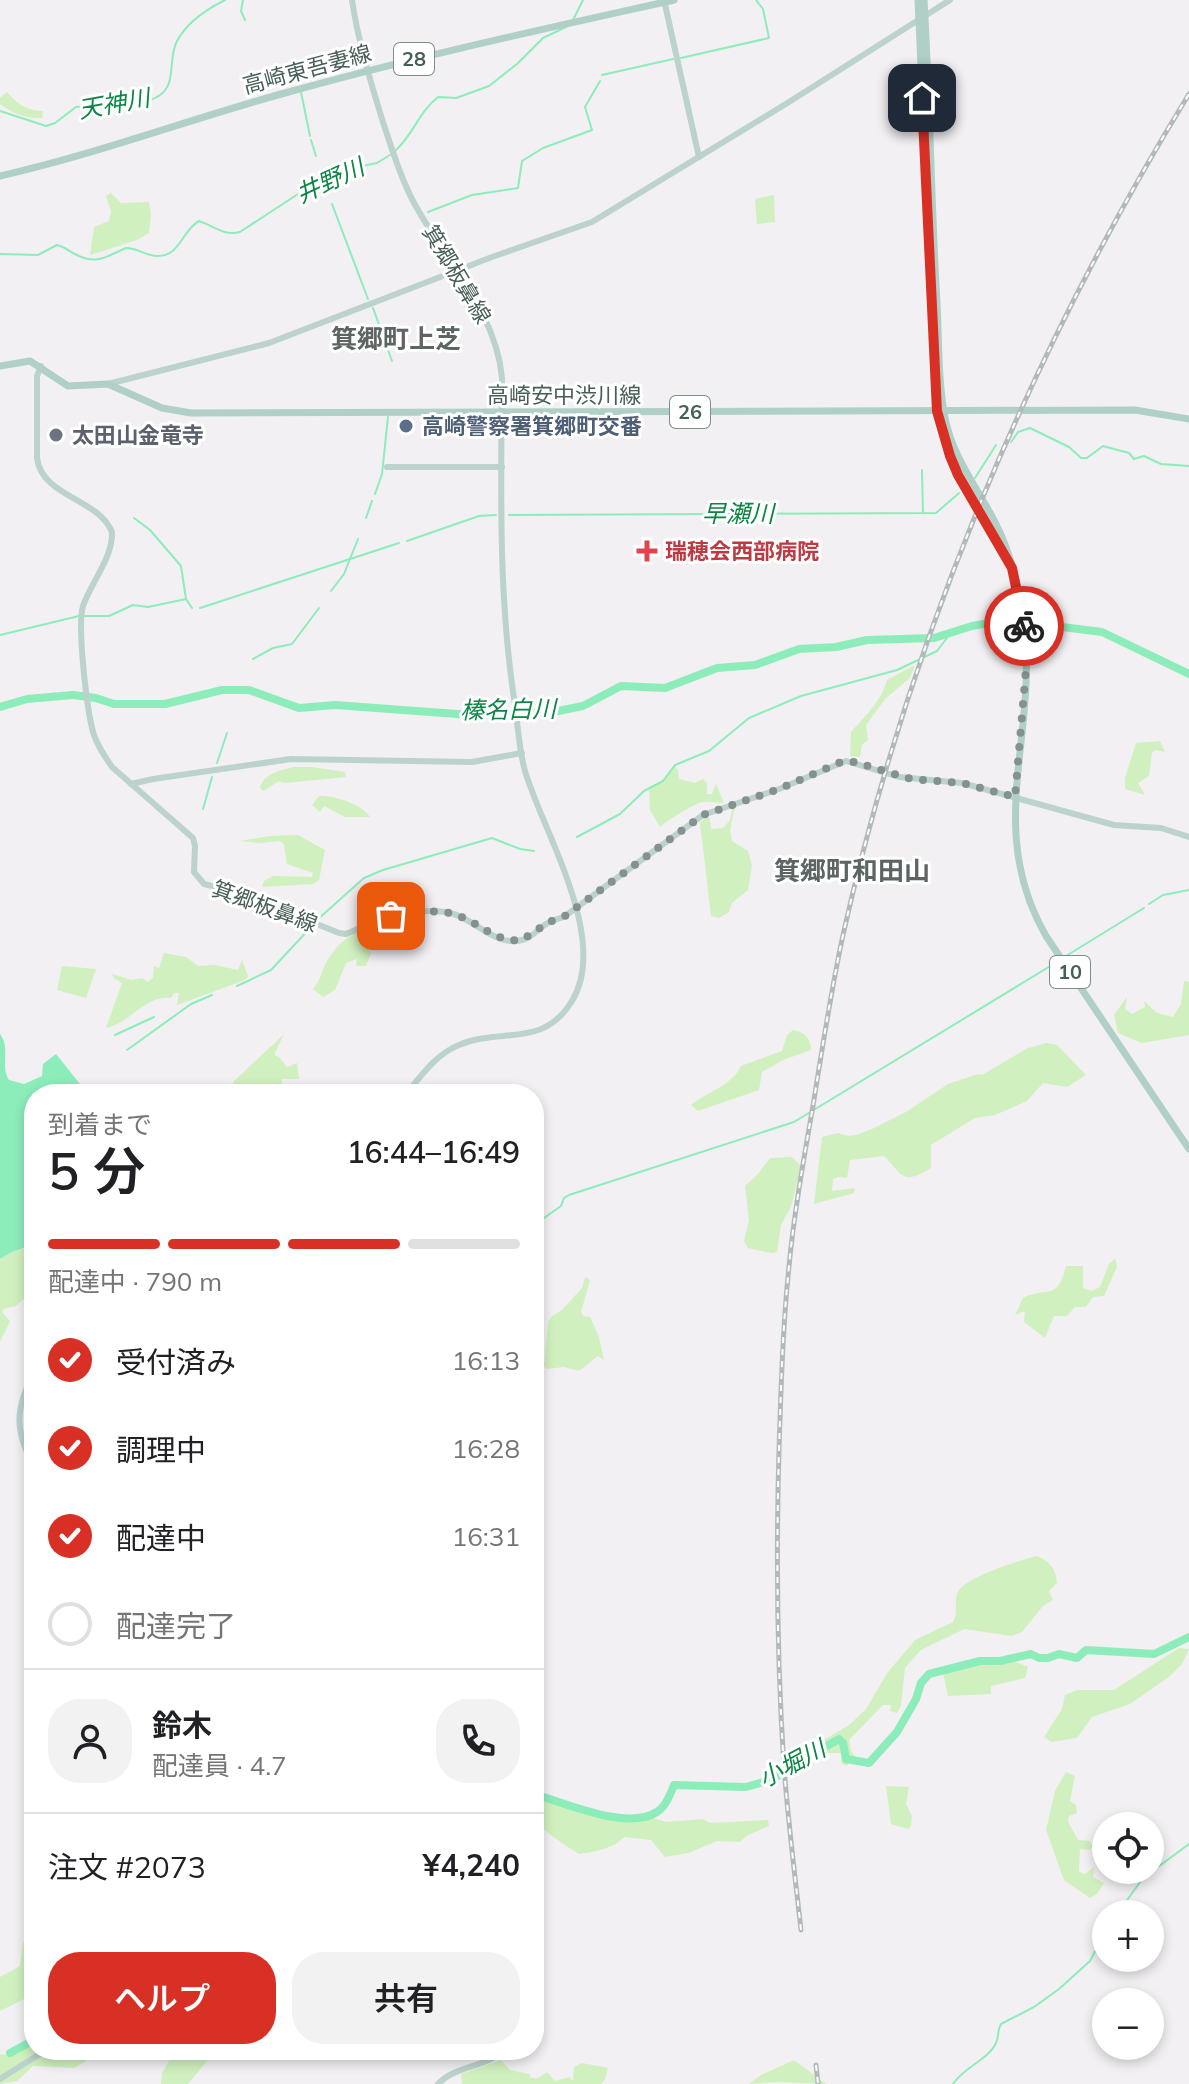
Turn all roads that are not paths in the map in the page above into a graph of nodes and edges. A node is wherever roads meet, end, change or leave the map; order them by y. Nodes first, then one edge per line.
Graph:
1 (352, 0) edge
2 (674, 0) edge
3 (921, 0) edge
4 (950, 0) edge
5 (665, 1) edge
6 (922, 17) junction
7 (367, 71) junction
8 (699, 157) junction
9 (0, 176) edge
10 (456, 271) junction
11 (0, 366) edge
12 (41, 366) junction
13 (108, 384) junction
14 (941, 411) junction
15 (502, 413) junction
16 (1189, 419) edge
17 (387, 467) dead end
18 (502, 467) junction
19 (522, 753) junction
20 (131, 784) junction
21 (1015, 797) junction
22 (1189, 837) edge
23 (575, 908) junction
24 (415, 1084) edge
25 (1189, 1149) edge
26 (24, 1393) edge
27 (24, 1435) edge
28 (30, 2060) edge
29 (489, 2060) edge
30 (0, 2079) edge
31 (438, 2084) edge

1 - 7 street, 箕郷板鼻線
2 - 5 main road, 高崎東吾妻線 / 28
3 - 6 main road, 10
4 - 6 street
5 - 7 main road, 高崎東吾妻線 / 28
5 - 8 street
6 - 8 street
6 - 14 main road, 10
7 - 9 main road, 高崎東吾妻線 / 28
7 - 10 street, 箕郷板鼻線
8 - 10 street
10 - 13 street
10 - 15 street, 箕郷板鼻線
11 - 12 main road, 高崎安中渋川線 / 26
12 - 13 main road, 高崎安中渋川線 / 26
12 - 20 street, 箕郷板鼻線
13 - 15 main road, 高崎安中渋川線 / 26
14 - 15 main road, 高崎安中渋川線 / 26
14 - 16 main road, 高崎安中渋川線 / 26
14 - 21 main road, 10
15 - 18 street, 箕郷板鼻線
17 - 18 street
18 - 19 street, 箕郷板鼻線
19 - 20 street
19 - 23 street, 箕郷板鼻線
20 - 23 street, 箕郷板鼻線
21 - 22 street
21 - 23 street
21 - 25 main road, 10
23 - 24 street, 箕郷板鼻線
26 - 27 street
28 - 30 street
29 - 31 street

